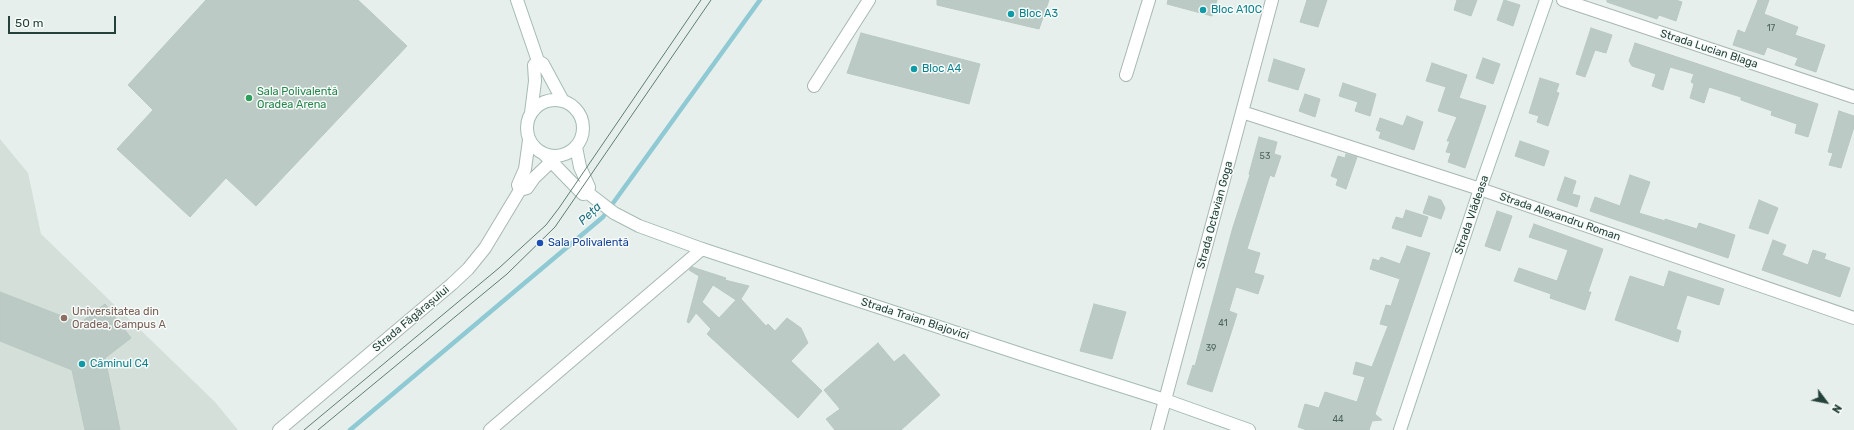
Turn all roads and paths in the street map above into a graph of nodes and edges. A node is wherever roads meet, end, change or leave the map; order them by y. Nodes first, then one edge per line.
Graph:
1 (517, 0) edge
2 (869, 0) edge
3 (1149, 0) edge
4 (1272, 0) edge
5 (1546, 0) edge
6 (1563, 0) edge
7 (538, 61) junction
8 (1126, 75) dead end
9 (814, 86) dead end
10 (1854, 97) edge
11 (563, 101) junction
12 (1242, 112) junction
13 (531, 113) junction
14 (529, 140) junction
15 (576, 148) junction
16 (550, 158) junction
17 (1480, 189) junction
18 (520, 190) junction
19 (589, 195) junction
20 (702, 249) junction
21 (1854, 318) edge
22 (1165, 400) junction
23 (280, 430) edge
24 (490, 430) edge
25 (1157, 430) edge
26 (1249, 430) edge
27 (1400, 430) edge

1 - 7 street
2 - 9 street
3 - 8 street
4 - 12 street, Strada Octavian Goga
5 - 17 street, Strada Vlădeasa
6 - 10 street, Strada Lucian Blaga
7 - 11 street
7 - 13 street
11 - 13 street
11 - 15 street
12 - 17 street, Strada Alexandru Roman
12 - 22 street, Strada Octavian Goga
13 - 14 street
14 - 16 street
14 - 18 street, Strada Făgărașului
15 - 16 street
15 - 19 street
16 - 18 street, Strada Făgărașului
16 - 19 street, Strada Traian Blajovici
17 - 21 street, Strada Alexandru Roman
17 - 27 street, Strada Vlădeasa
18 - 23 street, Strada Făgărașului
19 - 20 street, Strada Traian Blajovici
20 - 22 street, Strada Traian Blajovici
20 - 24 street
22 - 25 street, Strada Octavian Goga
22 - 26 street, Strada Traian Blajovici

